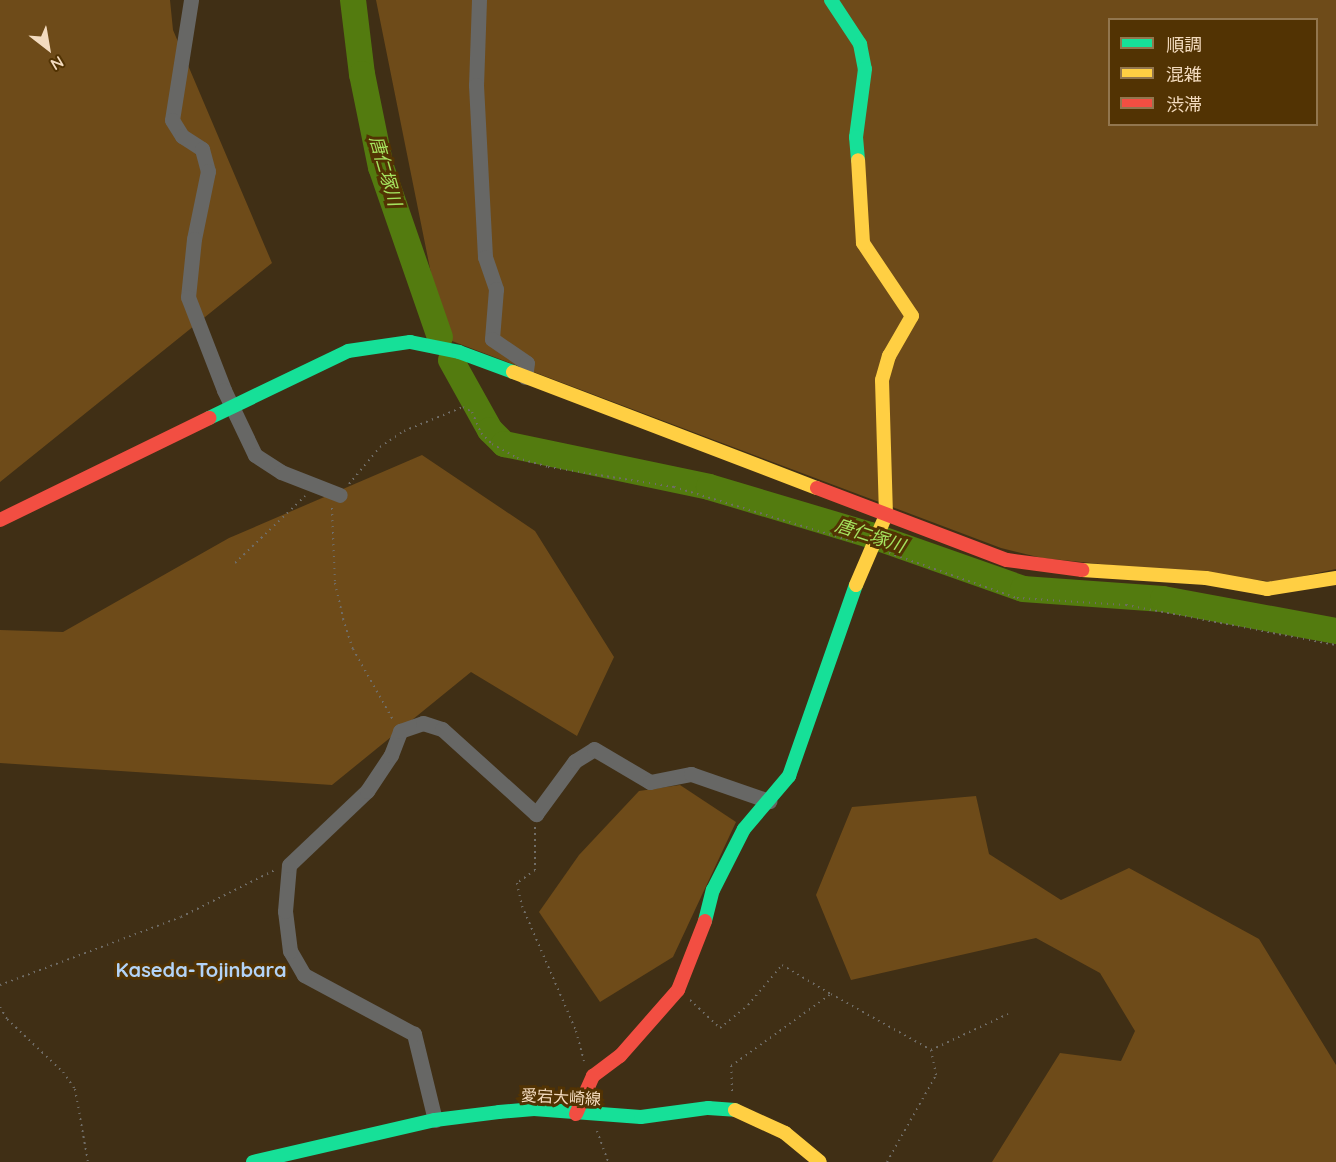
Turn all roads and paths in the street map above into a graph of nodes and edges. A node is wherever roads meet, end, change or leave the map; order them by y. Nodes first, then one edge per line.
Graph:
1 (191, 0) edge
2 (479, 0) edge
3 (831, 0) edge
4 (525, 377) junction
5 (232, 408) junction
6 (315, 486) junction
7 (340, 495) junction
8 (886, 515) junction
9 (0, 520) edge
10 (875, 548) junction
11 (235, 562) dead end
12 (1336, 578) edge
13 (1336, 645) edge
14 (399, 731) junction
15 (769, 801) junction
16 (536, 814) junction
17 (289, 866) junction
18 (0, 986) edge
19 (678, 990) junction
20 (831, 993) junction
21 (0, 1007) edge
22 (1008, 1014) dead end
23 (931, 1050) junction
24 (593, 1076) junction
25 (733, 1108) junction
26 (576, 1114) junction
27 (592, 1116) junction
28 (435, 1120) junction
29 (88, 1162) edge
30 (253, 1162) edge
31 (608, 1162) edge
32 (820, 1162) edge
33 (887, 1162) edge

1 - 5 street
2 - 4 street
3 - 8 street
4 - 5 street
4 - 8 street
5 - 6 street
5 - 9 street
6 - 7 street
6 - 11 path
7 - 10 path
7 - 14 path
8 - 10 street
8 - 12 street
10 - 13 path
10 - 15 street
14 - 16 street
14 - 17 street
15 - 16 street
15 - 19 street
16 - 24 path
17 - 18 path
17 - 28 street
19 - 20 path
19 - 24 street
20 - 23 path
20 - 25 path
21 - 29 path
22 - 23 path
23 - 33 path
24 - 26 street
25 - 27 street, 愛宕大崎線
25 - 32 street
26 - 27 street, 愛宕大崎線
26 - 28 street, 愛宕大崎線
27 - 31 path
28 - 30 street, 愛宕大崎線

